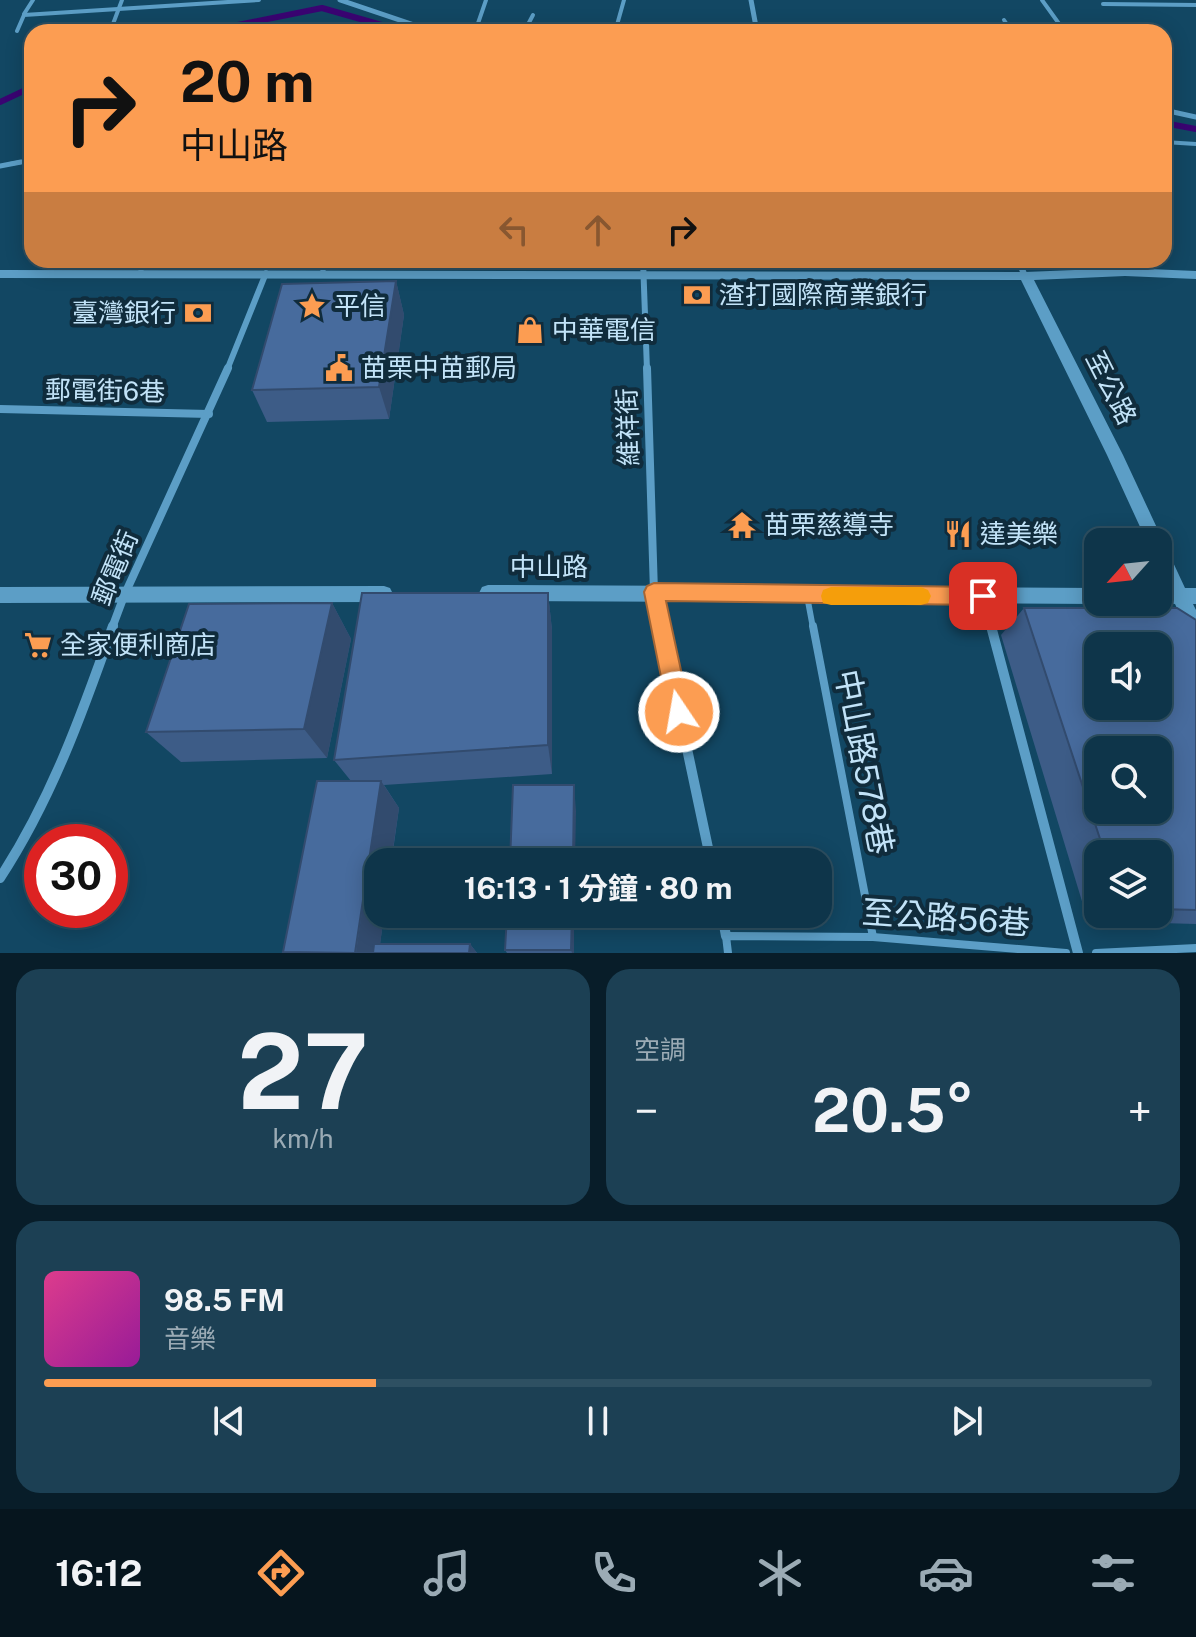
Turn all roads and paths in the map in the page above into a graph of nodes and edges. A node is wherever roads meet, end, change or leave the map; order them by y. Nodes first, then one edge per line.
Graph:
1 (33, 0) edge
2 (122, 0) edge
3 (259, 0) edge
4 (340, 0) edge
5 (486, 0) edge
6 (624, 0) edge
7 (751, 0) edge
8 (1042, 0) edge
9 (1196, 2) edge
10 (1103, 4) dead end
11 (119, 8) junction
12 (24, 15) junction
13 (533, 15) dead end
14 (1004, 20) dead end
15 (113, 24) edge
16 (411, 24) edge
17 (478, 24) edge
18 (528, 24) edge
19 (617, 24) edge
20 (758, 24) edge
21 (1007, 24) edge
22 (1059, 24) edge
23 (17, 31) dead end
24 (1172, 112) edge
25 (1196, 117) edge
26 (1172, 142) edge
27 (1196, 144) edge
28 (24, 162) edge
29 (0, 166) edge
30 (122, 268) edge
31 (163, 268) edge
32 (314, 268) edge
33 (364, 268) edge
34 (642, 268) edge
35 (1022, 268) edge
36 (266, 273) junction
37 (0, 274) edge
38 (642, 275) junction
39 (1196, 275) edge
40 (1025, 276) junction
41 (0, 409) edge
42 (209, 414) junction
43 (1149, 528) edge
44 (1172, 572) edge
45 (654, 592) junction
46 (405, 594) edge
47 (467, 594) edge
48 (0, 595) edge
49 (124, 596) junction
50 (807, 596) junction
51 (983, 596) junction
52 (1084, 596) edge
53 (1187, 596) edge
54 (1196, 629) edge
55 (708, 848) edge
56 (0, 878) edge
57 (725, 928) edge
58 (726, 936) junction
59 (873, 937) junction
60 (1196, 948) edge
61 (728, 953) edge
62 (1066, 953) edge
63 (1078, 953) edge
64 (1096, 953) edge

1 - 12 lane
2 - 11 lane
3 - 11 lane
4 - 16 street
5 - 17 lane
6 - 19 lane
7 - 20 street
8 - 22 lane
9 - 10 lane
11 - 12 lane
11 - 15 lane
12 - 23 lane
13 - 18 lane
14 - 21 lane
24 - 25 street
26 - 27 lane
28 - 29 lane
30 - 37 street
31 - 36 street
32 - 36 street
33 - 38 street
34 - 38 street, 維祥街
35 - 40 street, 至公路
36 - 42 street, 郵電街
38 - 40 street
38 - 45 street, 維祥街
39 - 40 street
40 - 43 street, 至公路
41 - 42 street, 郵電街6巷
42 - 49 street, 郵電街
44 - 53 street
45 - 47 street, 中山路
45 - 50 street, 中山路
45 - 55 street, 維祥街
46 - 49 street
48 - 49 street
49 - 56 street, 郵電街
50 - 51 street, 中山路
50 - 59 lane, 中山路578巷
51 - 52 street, 中山路
51 - 63 street
53 - 54 street
57 - 58 street
58 - 59 lane, 至公路56巷
58 - 61 lane
59 - 62 lane, 至公路56巷
60 - 64 lane

